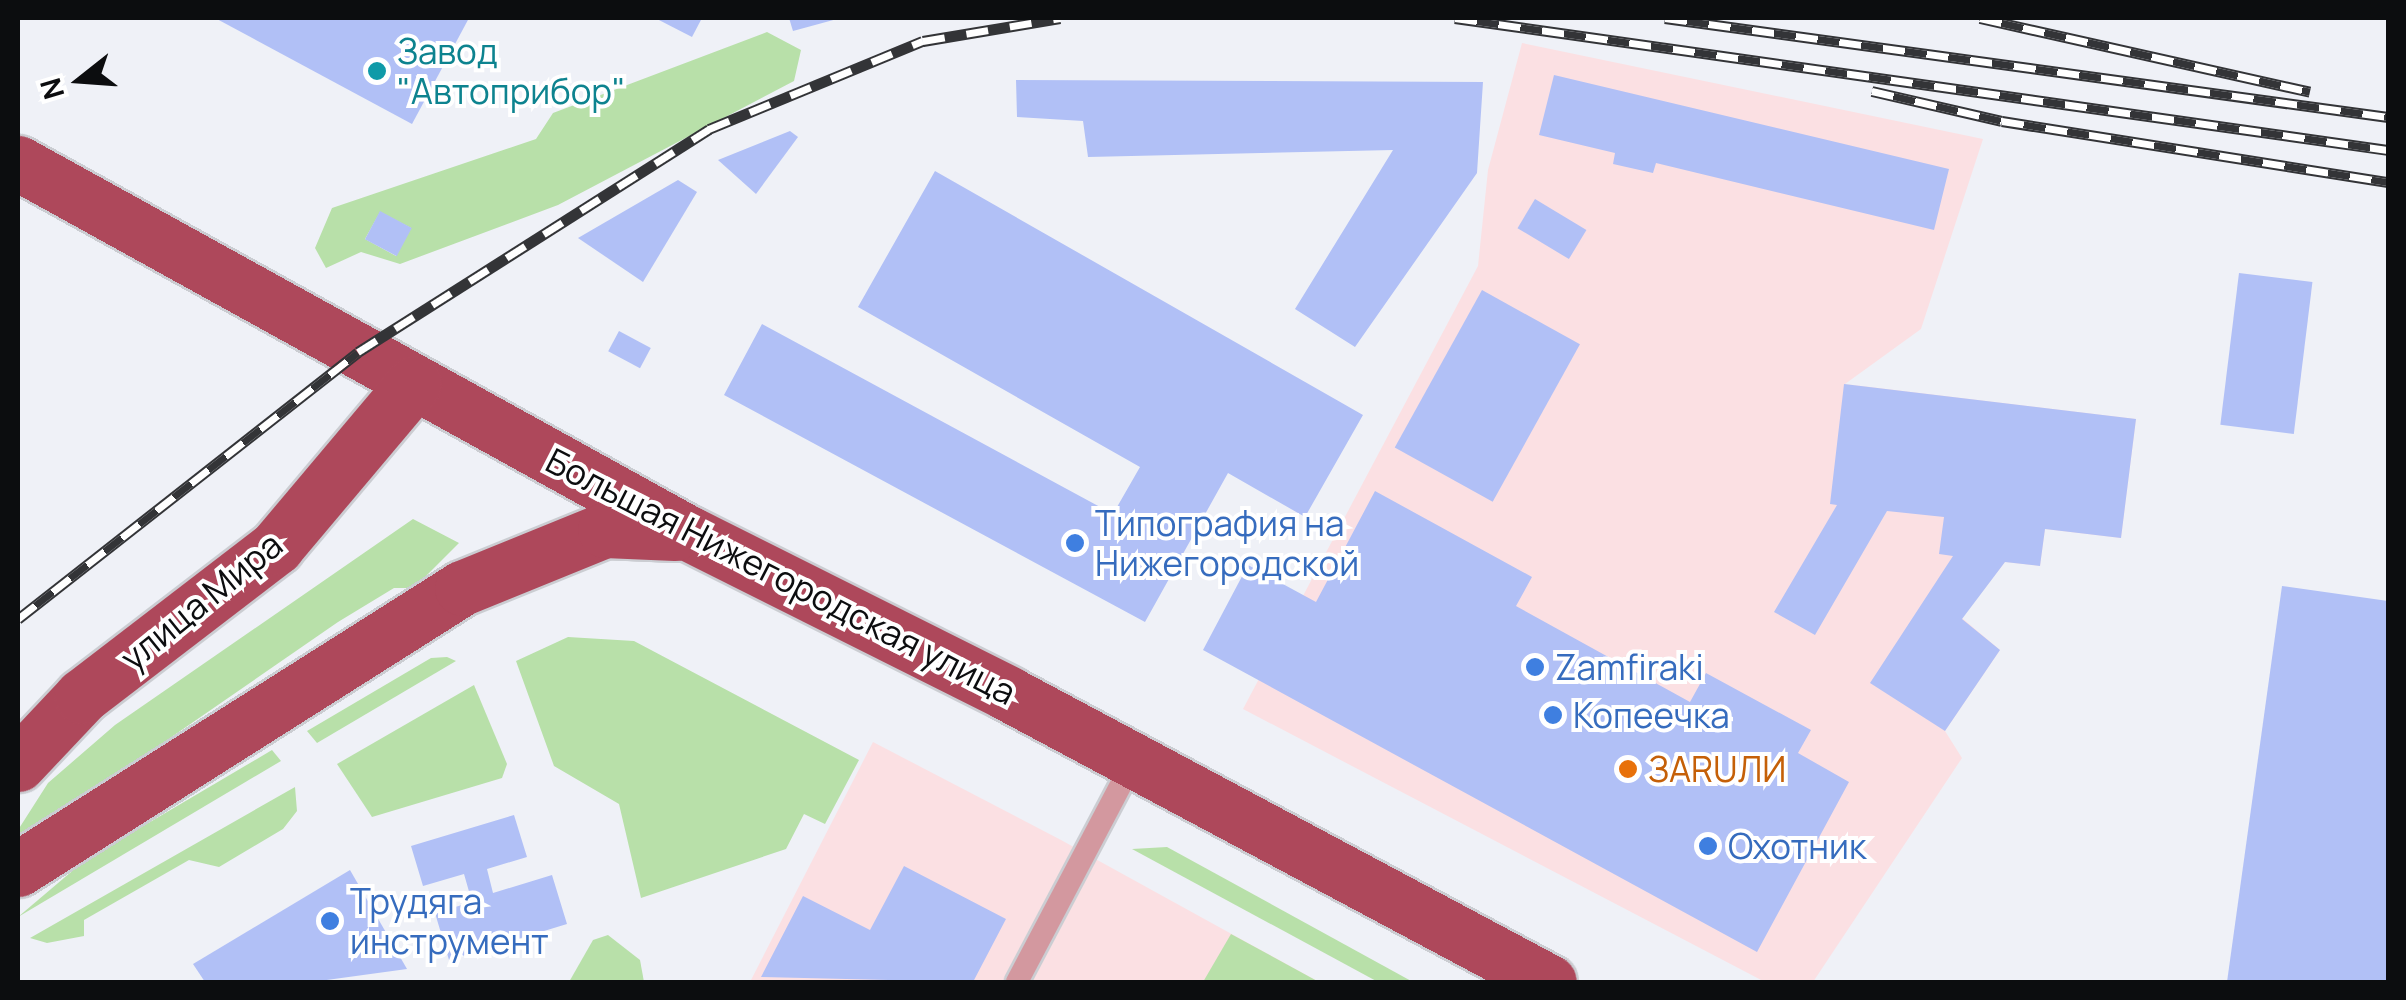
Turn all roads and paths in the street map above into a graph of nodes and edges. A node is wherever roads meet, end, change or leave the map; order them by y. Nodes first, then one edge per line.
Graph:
1 (18, 163) edge
2 (414, 382) junction
3 (688, 533) junction
4 (1134, 760) junction
5 (18, 764) edge
6 (18, 869) edge
7 (1018, 982) edge
8 (1549, 982) edge

1 - 2 main road, Большая Нижегородская улица
2 - 3 main road, Большая Нижегородская улица
2 - 5 main road, улица Мира
3 - 4 main road, Большая Нижегородская улица
3 - 6 main road
4 - 7 lane
4 - 8 main road, Большая Нижегородская улица

